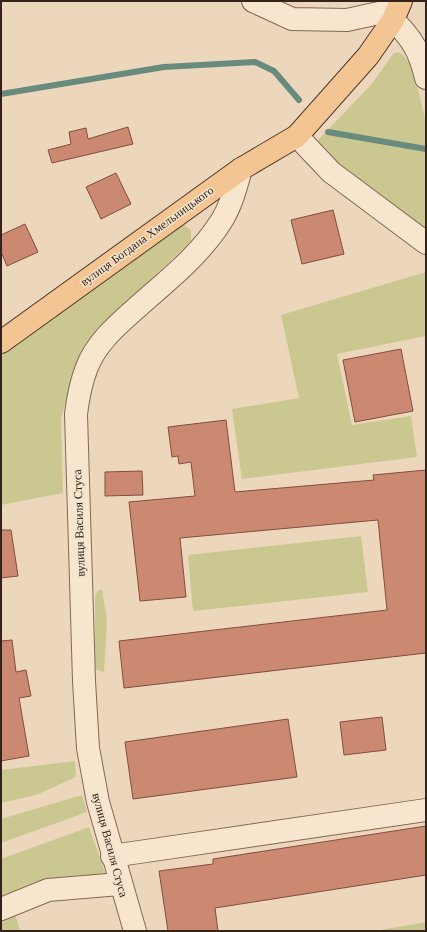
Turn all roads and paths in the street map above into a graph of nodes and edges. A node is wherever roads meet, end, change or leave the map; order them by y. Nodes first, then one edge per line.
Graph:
1 (253, 1) edge
2 (394, 8) edge
3 (426, 78) edge
4 (297, 136) junction
5 (241, 169) junction
6 (426, 243) edge
7 (1, 342) edge
8 (426, 810) edge
9 (112, 856) junction
10 (120, 884) junction
11 (1, 908) edge
12 (135, 931) edge

1 - 2 street
2 - 3 street
2 - 4 main road, вулиця Богдана Хмельницького
4 - 5 main road, вулиця Богдана Хмельницького
4 - 6 street
5 - 7 main road, вулиця Богдана Хмельницького
5 - 9 street, вулиця Василя Стуса
8 - 9 street
9 - 10 street, вулиця Василя Стуса
10 - 11 street
10 - 12 street, вулиця Василя Стуса

